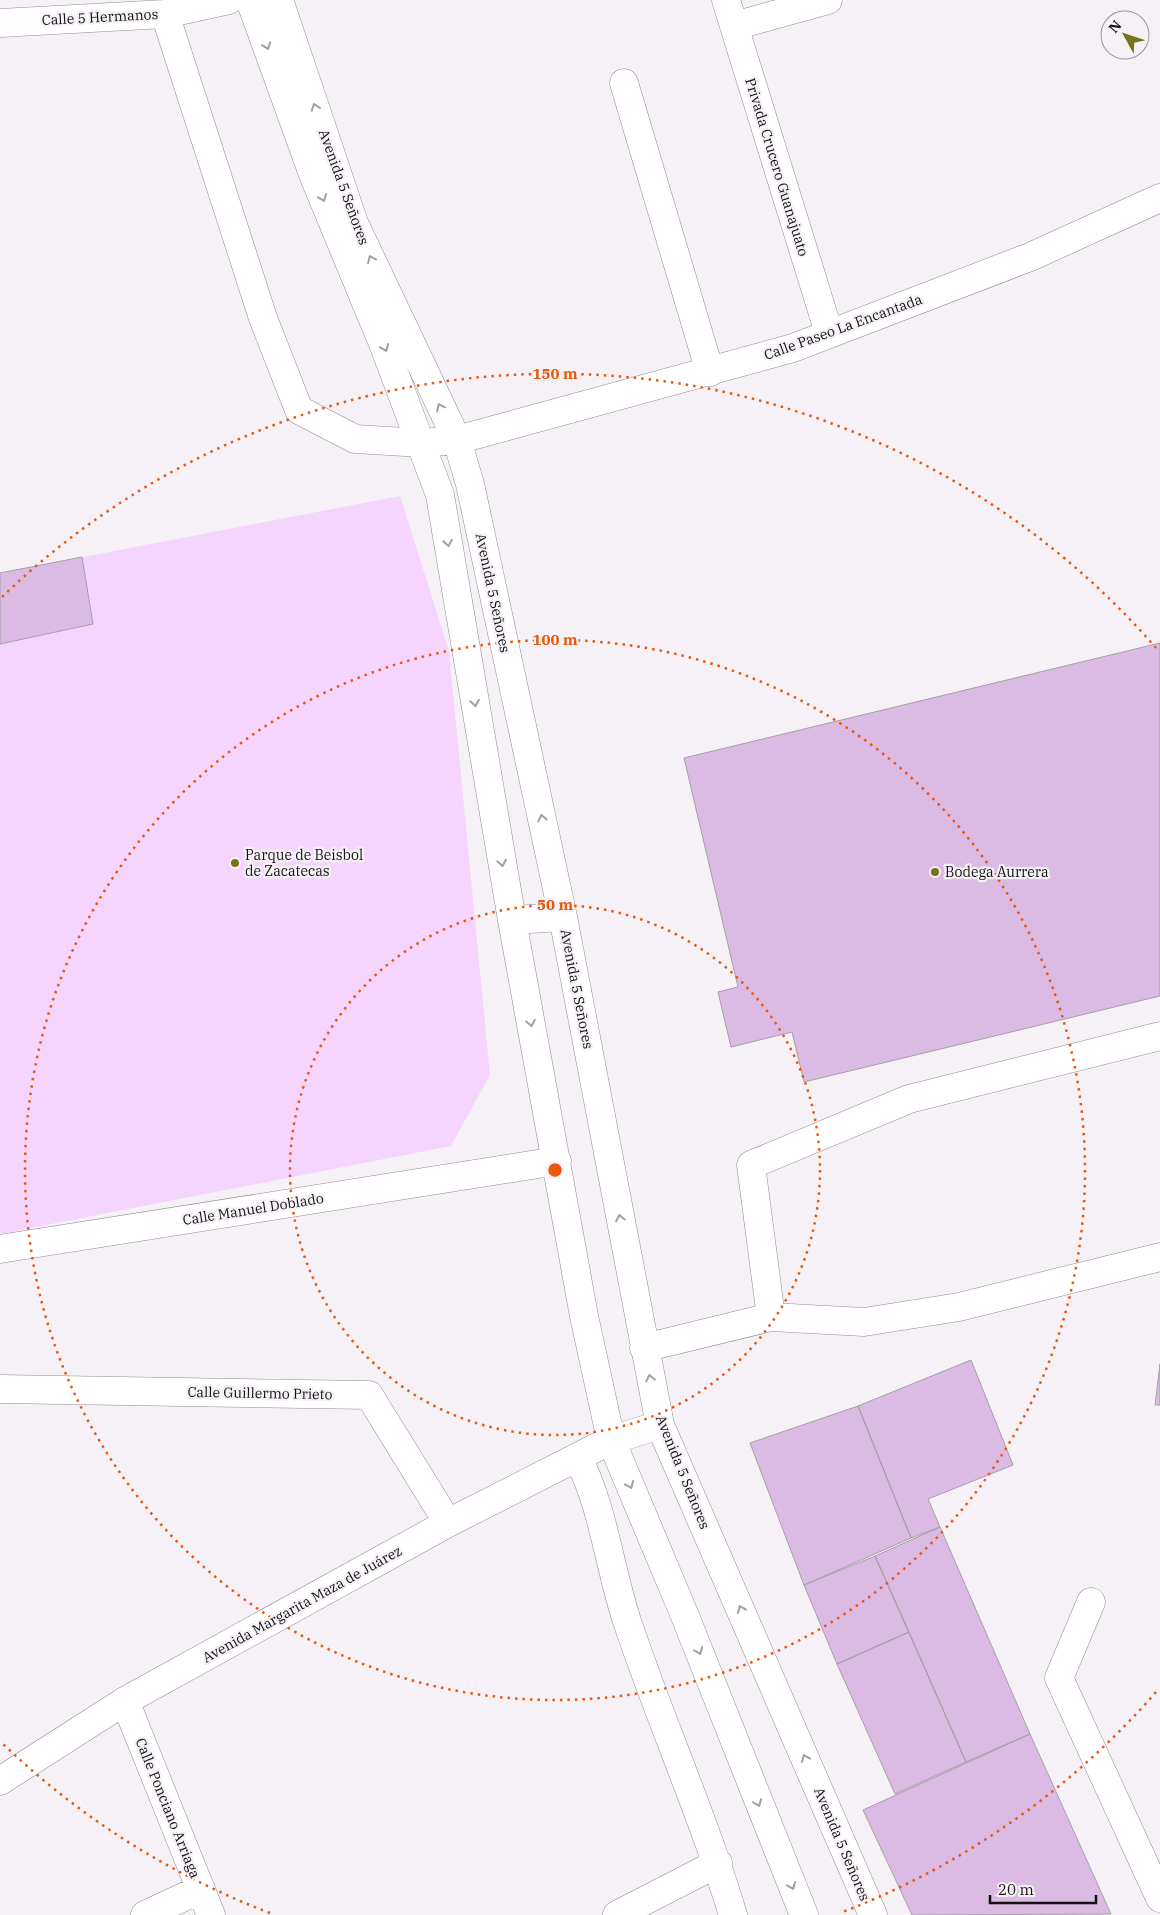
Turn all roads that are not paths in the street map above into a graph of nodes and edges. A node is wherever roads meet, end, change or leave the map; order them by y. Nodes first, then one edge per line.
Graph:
1 (229, 0) edge
2 (250, 0) edge
3 (279, 0) edge
4 (726, 0) edge
5 (828, 0) edge
6 (165, 14) junction
7 (0, 23) edge
8 (734, 26) junction
9 (624, 83) dead end
10 (1160, 198) edge
11 (829, 333) junction
12 (710, 372) junction
13 (457, 440) junction
14 (422, 443) junction
15 (563, 917) junction
16 (512, 920) junction
17 (1160, 1036) edge
18 (557, 1161) junction
19 (0, 1249) edge
20 (1160, 1257) edge
21 (771, 1317) junction
22 (644, 1348) junction
23 (0, 1389) edge
24 (660, 1425) junction
25 (611, 1440) junction
26 (578, 1458) junction
27 (448, 1523) junction
28 (1091, 1602) dead end
29 (125, 1701) junction
30 (0, 1781) edge
31 (718, 1863) junction
32 (201, 1889) junction
33 (1160, 1898) edge
34 (145, 1915) edge
35 (211, 1915) edge
36 (617, 1915) edge
37 (733, 1915) edge
38 (804, 1915) edge
39 (873, 1915) edge

1 - 6 street, Calle 5 Hermanos
2 -> 14 street, Avenida 5 Señores
13 -> 3 street, Avenida 5 Señores
4 - 8 street, Privada Crucero Guanajuato
5 - 8 street
6 - 7 street, Calle 5 Hermanos
6 - 14 street, Calle Paseo La Encantada
8 - 11 street, Privada Crucero Guanajuato
9 - 12 street
10 - 11 street, Calle Paseo La Encantada
11 - 12 street, Calle Paseo La Encantada
12 - 13 street, Calle Paseo La Encantada
13 - 14 street, Calle Paseo La Encantada
15 -> 13 street, Avenida 5 Señores
14 -> 16 street, Avenida 5 Señores
15 - 16 street
22 -> 15 street, Avenida 5 Señores
16 -> 18 street, Avenida 5 Señores
17 - 21 street
18 - 19 street, Calle Manuel Doblado
18 - 25 street, Avenida 5 Señores
20 - 21 street
21 - 22 street
24 -> 22 street, Avenida 5 Señores
23 - 27 street, Calle Guillermo Prieto
24 - 25 street, Avenida Margarita Maza de Juárez
39 -> 24 street, Avenida 5 Señores
25 - 26 street, Avenida Margarita Maza de Juárez
25 -> 38 street, Avenida 5 Señores
26 - 27 street, Avenida Margarita Maza de Juárez
26 - 31 street
27 - 29 street, Avenida Margarita Maza de Juárez
28 - 33 street
29 - 30 street, Avenida Margarita Maza de Juárez
29 - 32 street, Calle Ponciano Arriaga
31 - 36 street
31 - 37 street
32 - 34 street
32 - 35 street, Calle Ponciano Arriaga

